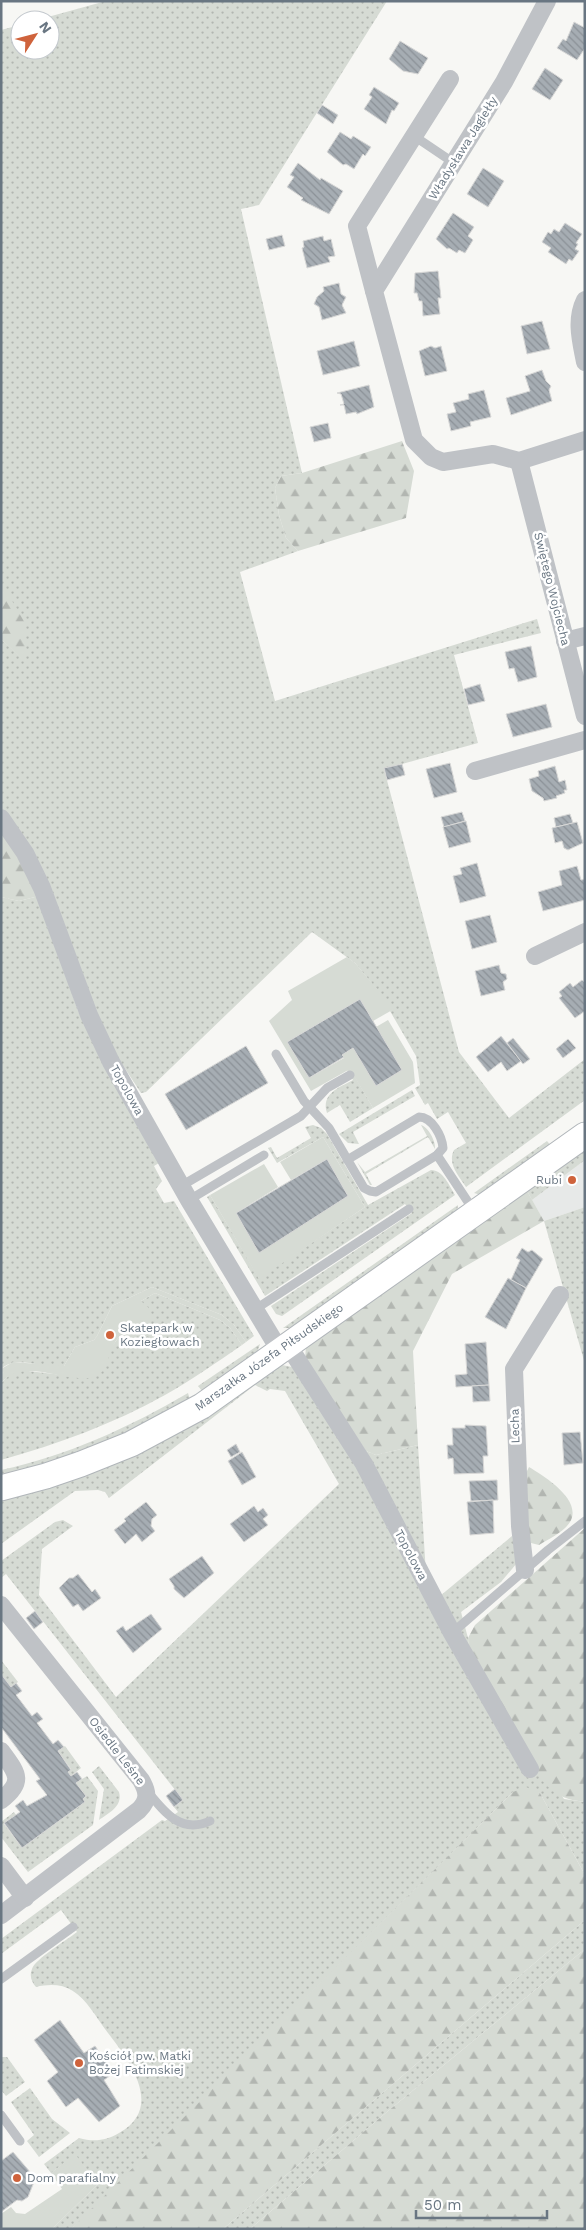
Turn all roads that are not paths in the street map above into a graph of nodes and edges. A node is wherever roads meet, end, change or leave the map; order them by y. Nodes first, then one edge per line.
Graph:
1 (547, 1) edge
2 (450, 79) dead end
3 (414, 136) junction
4 (454, 163) junction
5 (374, 291) junction
6 (585, 300) edge
7 (585, 362) edge
8 (585, 440) edge
9 (519, 461) junction
10 (585, 636) edge
11 (565, 641) junction
12 (585, 716) edge
13 (585, 740) edge
14 (475, 771) dead end
15 (1, 818) edge
16 (585, 932) edge
17 (535, 956) dead end
18 (276, 1054) dead end
19 (350, 1075) dead end
20 (309, 1109) junction
21 (585, 1135) edge
22 (264, 1155) dead end
23 (437, 1155) junction
24 (347, 1160) junction
25 (185, 1193) junction
26 (409, 1209) dead end
27 (476, 1213) junction
28 (560, 1295) dead end
29 (254, 1310) junction
30 (284, 1348) junction
31 (1, 1488) edge
32 (585, 1522) edge
33 (525, 1570) junction
34 (1, 1605) edge
35 (452, 1633) junction
36 (1, 1751) edge
37 (530, 1769) dead end
38 (147, 1790) junction
39 (1, 1800) edge
40 (210, 1821) dead end
41 (1, 1866) edge
42 (25, 1898) junction
43 (1, 1915) edge
44 (73, 1927) dead end
45 (1, 1979) edge
46 (1, 2115) edge
47 (20, 2141) dead end

1 - 4 street, Władysława Jagiełły
2 - 3 street
3 - 4 lane
3 - 5 street
4 - 5 street, Władysława Jagiełły
5 - 9 street
6 - 7 street
8 - 9 street
9 - 11 street, Świętego Wojciecha
10 - 11 street
11 - 12 street, Świętego Wojciecha
13 - 14 street
15 - 25 street, Topolowa
16 - 17 street
18 - 20 lane
19 - 20 lane
20 - 24 lane
20 - 25 lane
21 - 27 street, Marszałka Józefa Piłsudskiego
22 - 25 lane
23 - 24 lane
23 - 24 lane
23 - 27 lane
25 - 29 street, Topolowa
26 - 29 lane
27 - 30 street, Marszałka Józefa Piłsudskiego
28 - 33 street, Lecha
29 - 30 street, Topolowa
30 - 31 street, Marszałka Józefa Piłsudskiego
30 - 35 street, Topolowa
32 - 33 lane
33 - 35 lane
34 - 38 street, Osiedle Leśne
35 - 37 street, Topolowa
36 - 39 street
38 - 40 lane
38 - 42 street, Osiedle Leśne
41 - 42 street
42 - 43 street, Osiedle Leśne
44 - 45 lane
46 - 47 lane

